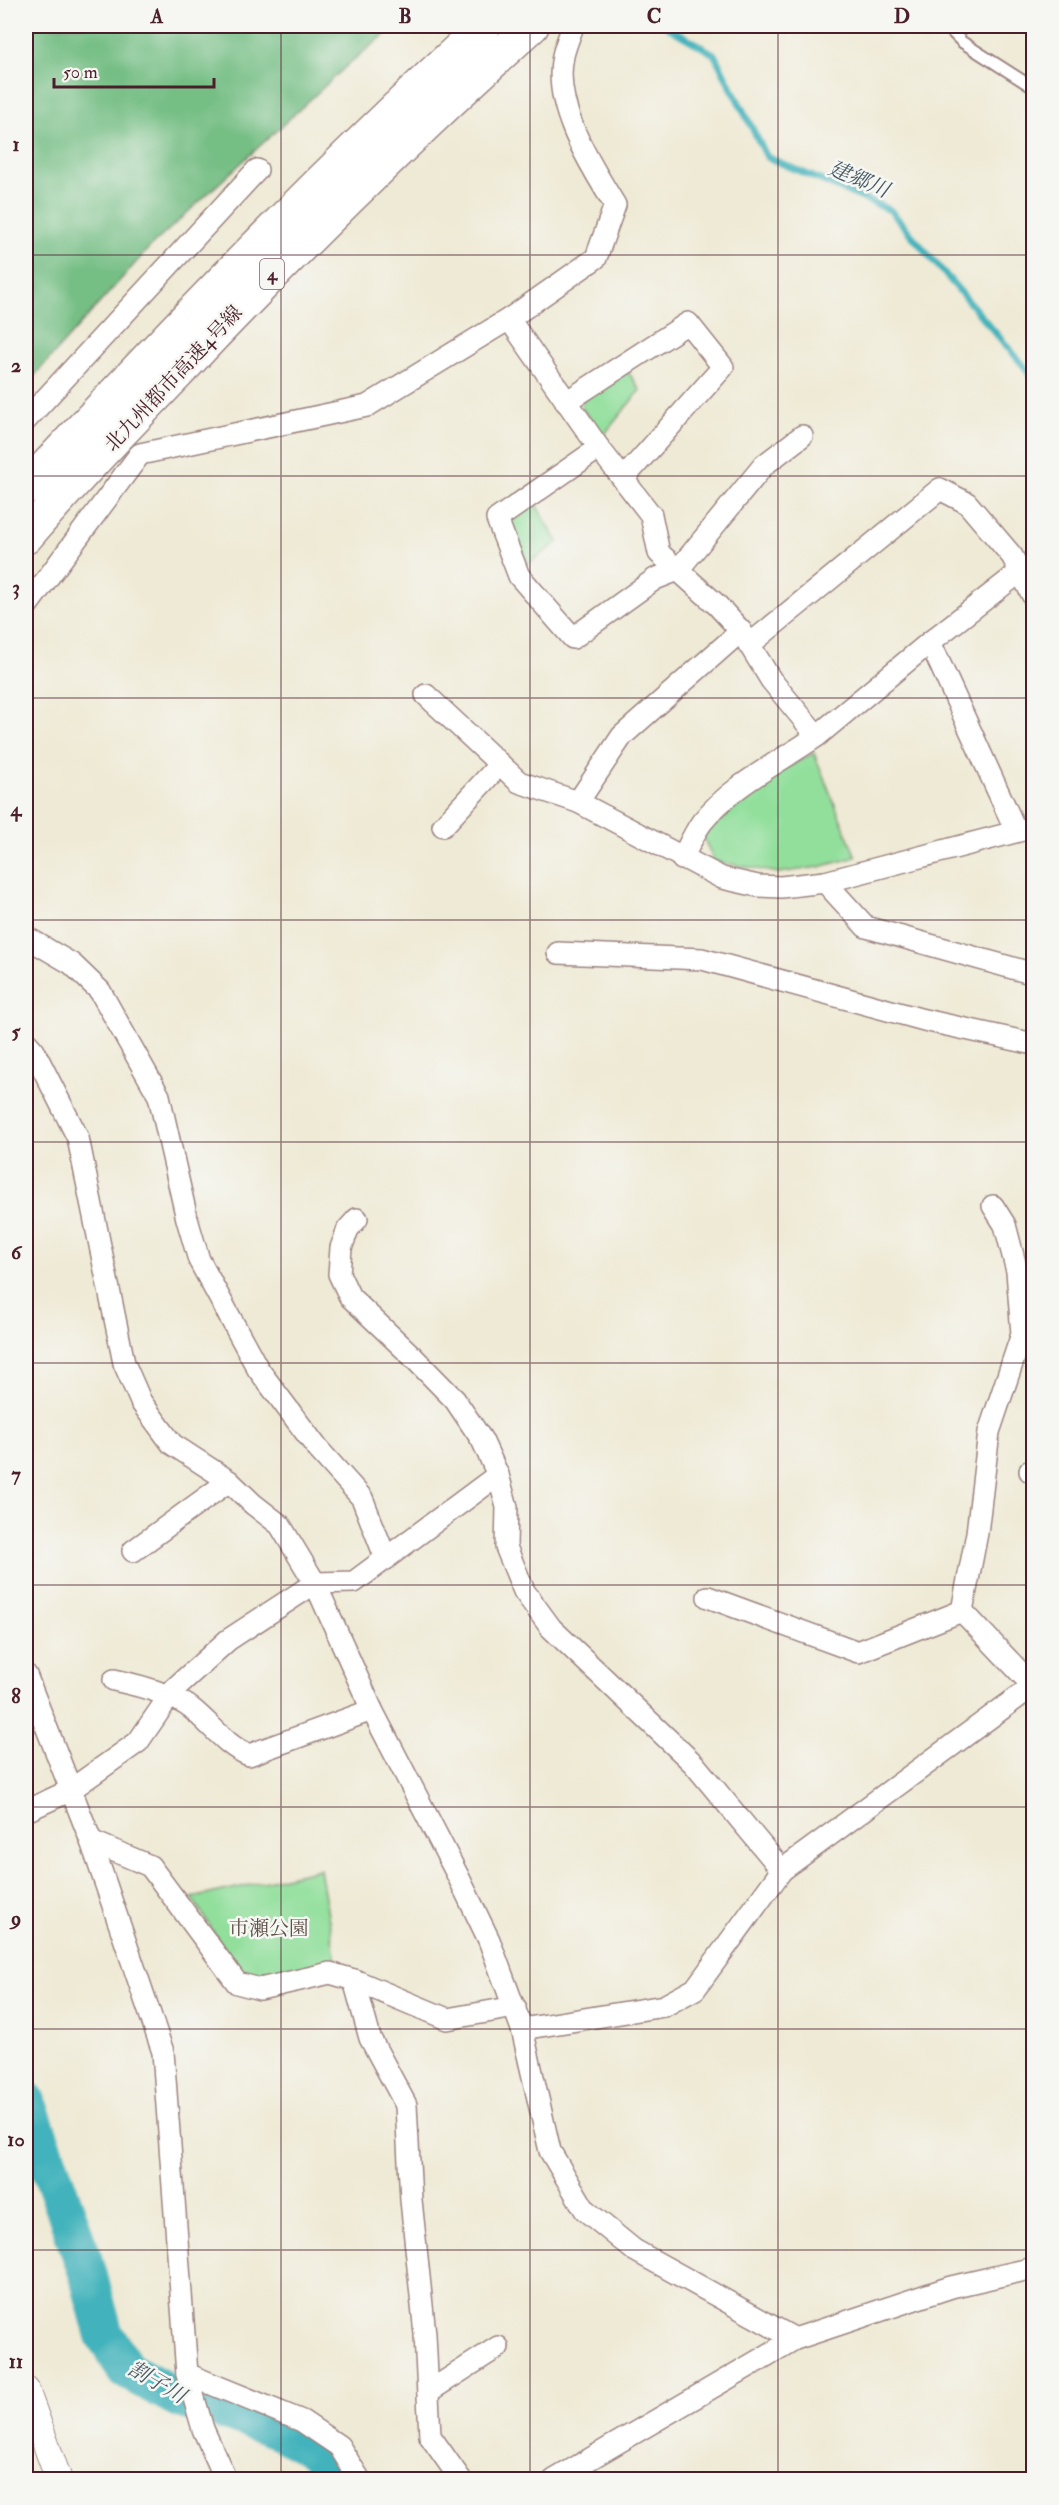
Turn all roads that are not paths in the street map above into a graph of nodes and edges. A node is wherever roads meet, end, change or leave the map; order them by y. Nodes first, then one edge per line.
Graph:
1 (484, 26) edge
2 (532, 26) edge
3 (573, 26) edge
4 (946, 26) edge
5 (1034, 88) edge
6 (258, 170) dead end
7 (509, 319) junction
8 (566, 402) junction
9 (26, 420) edge
10 (802, 436) dead end
11 (600, 448) junction
12 (624, 478) junction
13 (26, 488) edge
14 (26, 537) edge
15 (678, 570) junction
16 (1021, 571) junction
17 (1034, 598) edge
18 (26, 607) edge
19 (745, 638) junction
20 (930, 642) junction
21 (426, 695) dead end
22 (816, 736) junction
23 (500, 764) junction
24 (578, 802) junction
25 (443, 826) dead end
26 (1025, 829) edge
27 (682, 859) junction
28 (825, 882) junction
29 (26, 937) edge
30 (558, 953) dead end
31 (1034, 974) edge
32 (26, 1042) edge
33 (1034, 1044) edge
34 (993, 1206) dead end
35 (357, 1219) dead end
36 (498, 1475) junction
37 (229, 1481) junction
38 (133, 1551) dead end
39 (386, 1559) junction
40 (315, 1583) junction
41 (708, 1597) dead end
42 (962, 1611) junction
43 (26, 1675) edge
44 (114, 1680) dead end
45 (1034, 1687) edge
46 (1034, 1693) edge
47 (169, 1697) junction
48 (372, 1710) junction
49 (69, 1791) junction
50 (26, 1811) edge
51 (91, 1841) junction
52 (782, 1870) junction
53 (354, 1980) junction
54 (515, 2007) junction
55 (522, 2029) junction
56 (1034, 2268) edge
57 (795, 2339) junction
58 (498, 2347) dead end
59 (189, 2383) junction
60 (26, 2390) edge
61 (428, 2392) junction
62 (59, 2480) edge
63 (226, 2480) edge
64 (360, 2480) edge
65 (461, 2480) edge
66 (554, 2480) edge

1 - 13 highway, 北九州都市高速4号線 / 4
2 - 14 highway, 北九州都市高速4号線 / 4
3 - 7 street
4 - 5 lane
6 - 9 street
7 - 8 street
7 - 18 street
8 - 11 street
8 - 12 street
10 - 15 street
11 - 12 street
11 - 15 street
12 - 15 street
15 - 19 street
16 - 17 street
16 - 19 street
16 - 20 street
19 - 22 street
19 - 24 street
20 - 22 street
20 - 26 street
21 - 23 street
22 - 27 street
23 - 24 street
23 - 25 street
24 - 27 street
26 - 28 street
27 - 28 street
28 - 31 street
29 - 39 street
30 - 33 street
32 - 37 street
34 - 42 street
35 - 36 street
36 - 39 street
36 - 52 street
37 - 38 street
37 - 40 street
39 - 40 street
40 - 47 street
40 - 48 street
41 - 42 street
42 - 45 street
43 - 49 street
44 - 47 street
46 - 52 street
47 - 48 street
47 - 49 street
48 - 54 street
49 - 50 street
49 - 51 street
51 - 53 street
51 - 59 street
52 - 55 street
53 - 54 street
53 - 61 street
54 - 55 street
55 - 57 street
56 - 57 street
57 - 66 street
58 - 61 street
59 - 63 street
59 - 64 street
60 - 62 street
61 - 65 street

